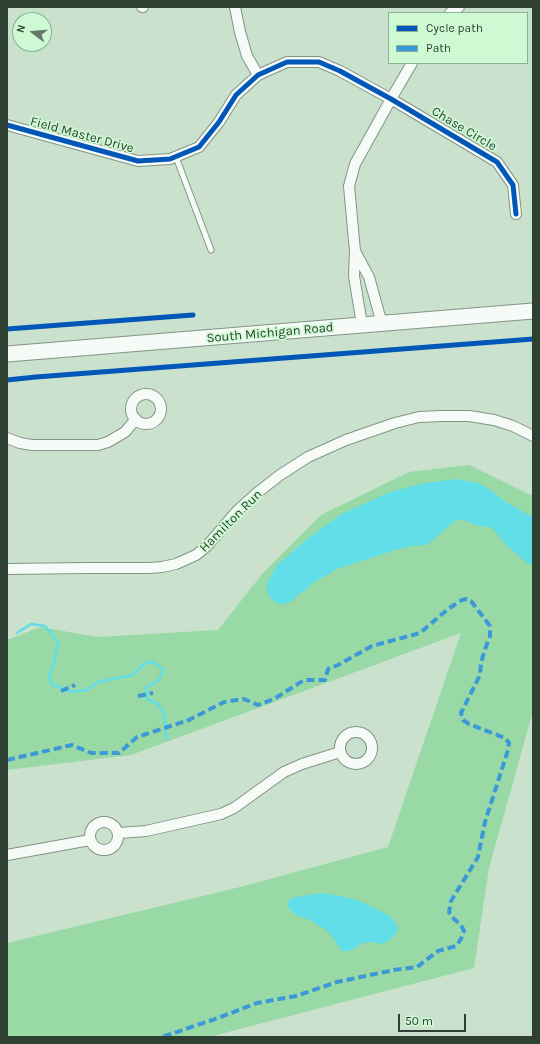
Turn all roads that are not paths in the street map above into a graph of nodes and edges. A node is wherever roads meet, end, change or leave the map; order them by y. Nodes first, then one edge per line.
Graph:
1 (235, 7) edge
2 (411, 64) edge
3 (258, 75) junction
4 (391, 99) junction
5 (7, 125) edge
6 (176, 157) junction
7 (516, 214) dead end
8 (211, 250) dead end
9 (355, 251) junction
10 (533, 311) edge
11 (382, 324) junction
12 (362, 325) junction
13 (7, 354) edge
14 (136, 419) dead end
15 (533, 436) edge
16 (7, 438) edge
17 (7, 569) edge
18 (340, 752) dead end
19 (119, 833) junction
20 (90, 840) junction
21 (7, 855) edge

1 - 3 street
2 - 4 street
3 - 4 street, Field Master Drive
3 - 6 street, Field Master Drive
4 - 7 street, Chase Circle
4 - 9 street
5 - 6 street, Field Master Drive
6 - 8 lane
9 - 11 street
9 - 12 street
10 - 11 main road, South Michigan Road
11 - 12 main road, South Michigan Road
12 - 13 main road, South Michigan Road
14 - 16 street
15 - 17 street, Hamilton Run
18 - 19 street
19 - 20 street
19 - 20 street
20 - 21 street

